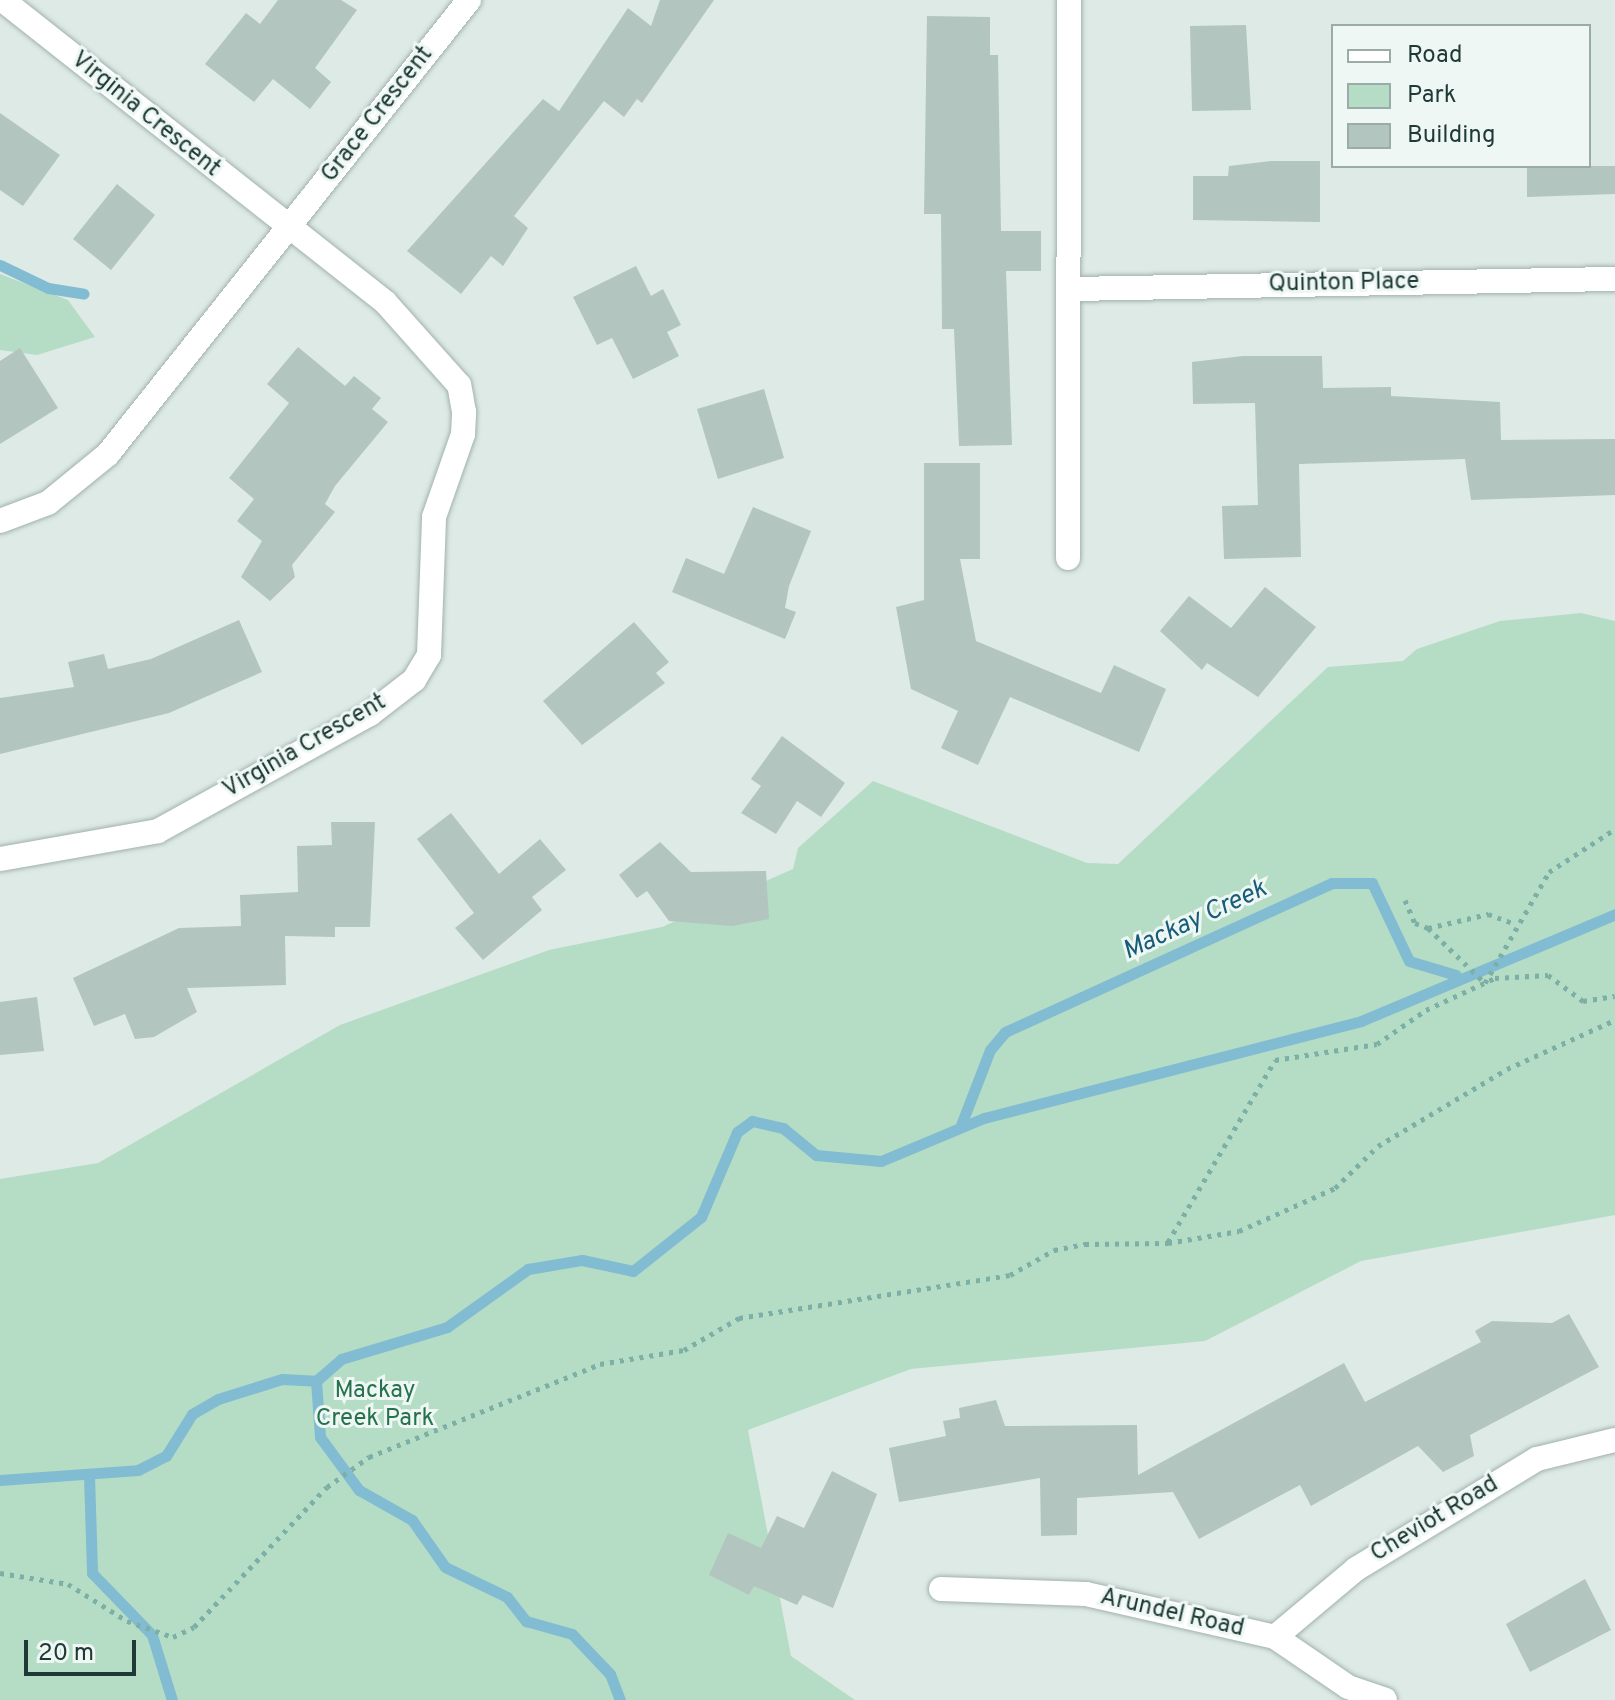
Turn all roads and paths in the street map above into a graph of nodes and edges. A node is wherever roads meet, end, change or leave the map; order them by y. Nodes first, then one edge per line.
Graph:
1 (2, 0) edge
2 (469, 0) edge
3 (1069, 0) edge
4 (288, 230) junction
5 (1615, 279) edge
6 (1072, 289) junction
7 (0, 521) edge
8 (1068, 558) dead end
9 (1615, 829) edge
10 (0, 859) edge
11 (1405, 900) dead end
12 (1513, 923) junction
13 (1428, 928) junction
14 (1485, 983) junction
15 (1615, 996) edge
16 (1615, 1020) edge
17 (1168, 1243) junction
18 (1615, 1440) edge
19 (0, 1573) edge
20 (941, 1589) dead end
21 (1275, 1637) junction
22 (1385, 1700) edge

1 - 4 street, Virginia Crescent
2 - 4 street, Grace Crescent
3 - 6 street
4 - 7 street
4 - 10 street, Virginia Crescent
5 - 6 street, Quinton Place
6 - 8 street
9 - 12 path
11 - 13 path
12 - 13 path
12 - 14 path
13 - 14 path
14 - 15 path
14 - 17 path
16 - 17 path
17 - 19 path
18 - 21 street, Cheviot Road
20 - 21 street, Arundel Road
21 - 22 street, Arundel Road

